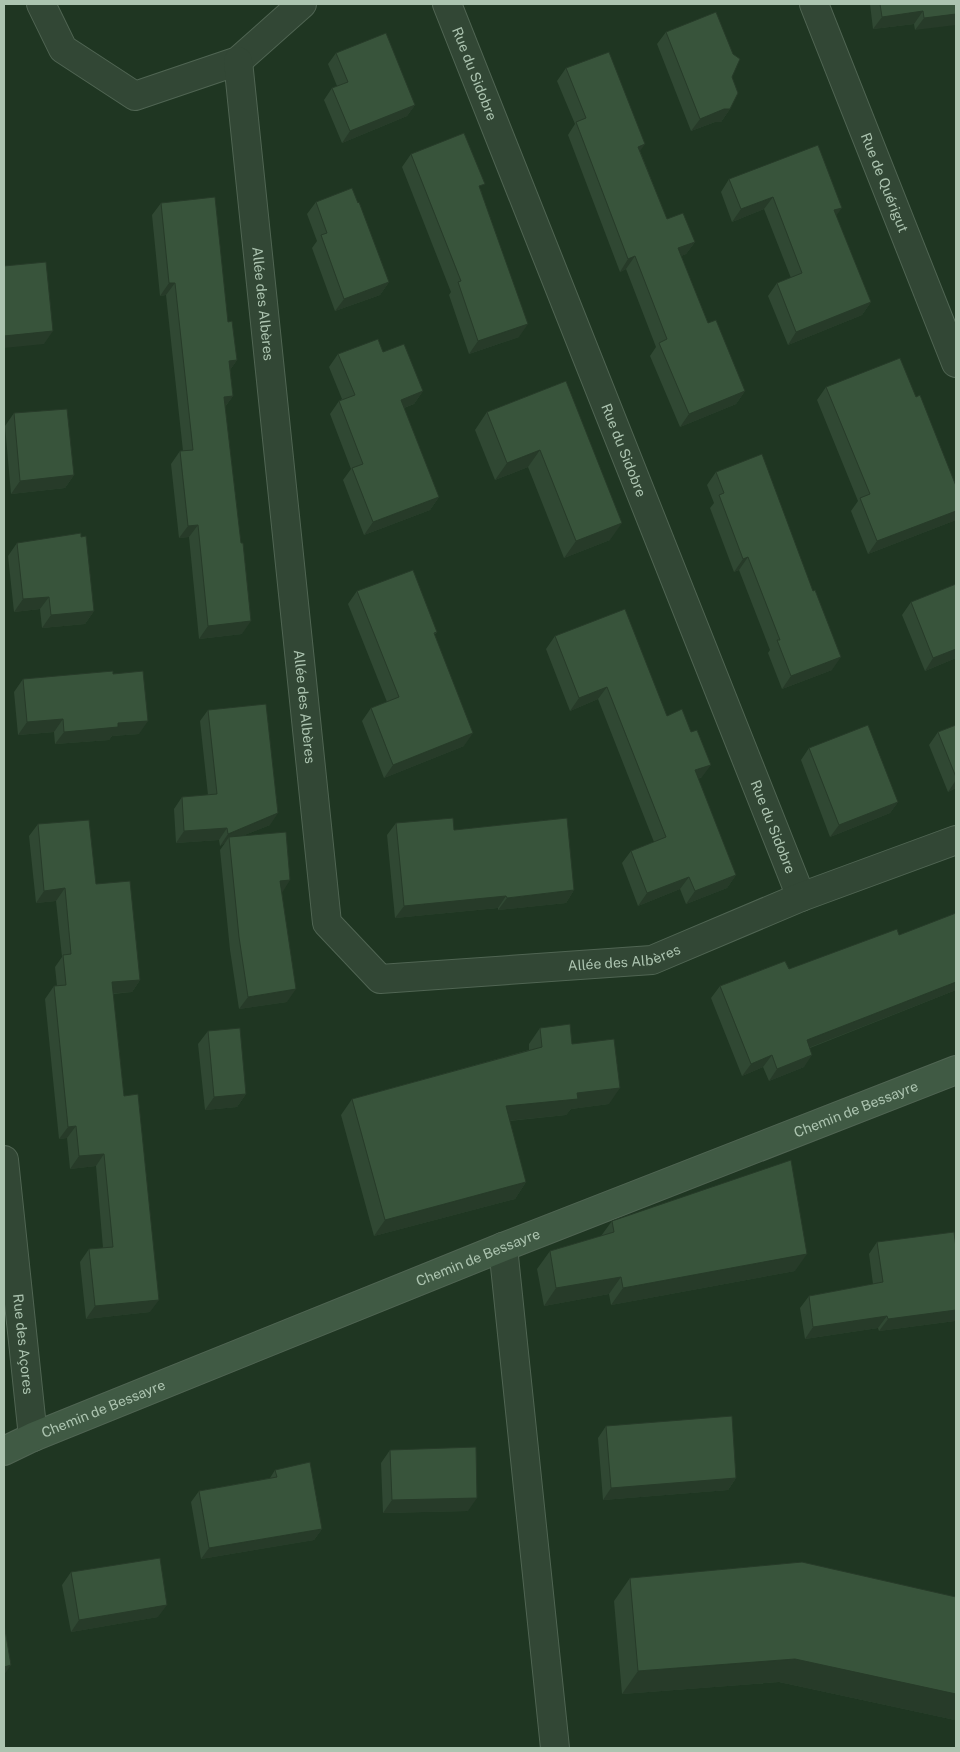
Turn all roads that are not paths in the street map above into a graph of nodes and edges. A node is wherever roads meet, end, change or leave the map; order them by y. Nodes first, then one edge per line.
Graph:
1 (42, 4) edge
2 (302, 4) edge
3 (447, 4) edge
4 (814, 4) edge
5 (238, 61) junction
6 (956, 363) edge
7 (956, 840) edge
8 (801, 897) junction
9 (956, 1070) edge
10 (4, 1160) edge
11 (504, 1247) junction
12 (33, 1437) junction
13 (4, 1451) edge
14 (555, 1748) edge

1 - 5 street
2 - 5 street
3 - 8 street, Rue du Sidobre
4 - 6 street, Rue de Quérigut
5 - 8 street, Allée des Albères
7 - 8 street, Allée des Albères
9 - 11 street, Chemin de Bessayre
10 - 12 street, Rue des Açores
11 - 12 street, Chemin de Bessayre
11 - 14 street
12 - 13 street, Chemin de Bessayre

